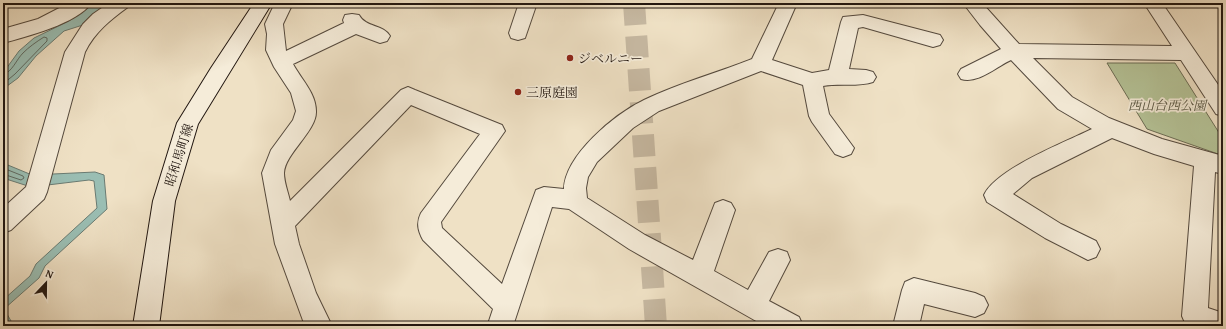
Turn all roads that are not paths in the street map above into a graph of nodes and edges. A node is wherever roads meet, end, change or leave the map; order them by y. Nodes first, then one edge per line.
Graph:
1 (82, 3) edge
2 (122, 3) edge
3 (263, 3) edge
4 (284, 3) edge
5 (528, 3) edge
6 (788, 3) edge
7 (972, 3) edge
8 (1153, 3) edge
9 (518, 33) dead end
10 (3, 36) edge
11 (380, 36) dead end
12 (933, 40) dead end
13 (1014, 51) junction
14 (1185, 53) junction
15 (281, 62) junction
16 (760, 64) junction
17 (968, 74) dead end
18 (838, 76) junction
19 (866, 77) dead end
20 (812, 80) junction
21 (1223, 108) edge
22 (1113, 128) junction
23 (843, 148) dead end
24 (1214, 163) edge
25 (576, 200) junction
26 (724, 210) dead end
27 (3, 223) edge
28 (282, 224) junction
29 (1088, 249) dead end
30 (778, 260) dead end
31 (700, 276) junction
32 (753, 305) junction
33 (975, 305) dead end
34 (1223, 325) edge
35 (146, 326) edge
36 (319, 326) edge
37 (790, 326) edge
38 (906, 326) edge

1 - 10 street
2 - 27 street
3 - 35 street, 昭和馬町線
4 - 15 street
5 - 9 street
6 - 16 street
7 - 13 street
8 - 14 street
11 - 15 street
12 - 18 street
13 - 14 street
13 - 17 street
13 - 22 street
14 - 21 street
15 - 28 street
16 - 20 street
16 - 25 street
18 - 19 street
18 - 20 street
20 - 23 street
22 - 24 street
22 - 29 street
24 - 34 street
25 - 28 street
25 - 31 street
26 - 31 street
28 - 36 street
30 - 32 street
31 - 32 street
32 - 37 street
33 - 38 street

